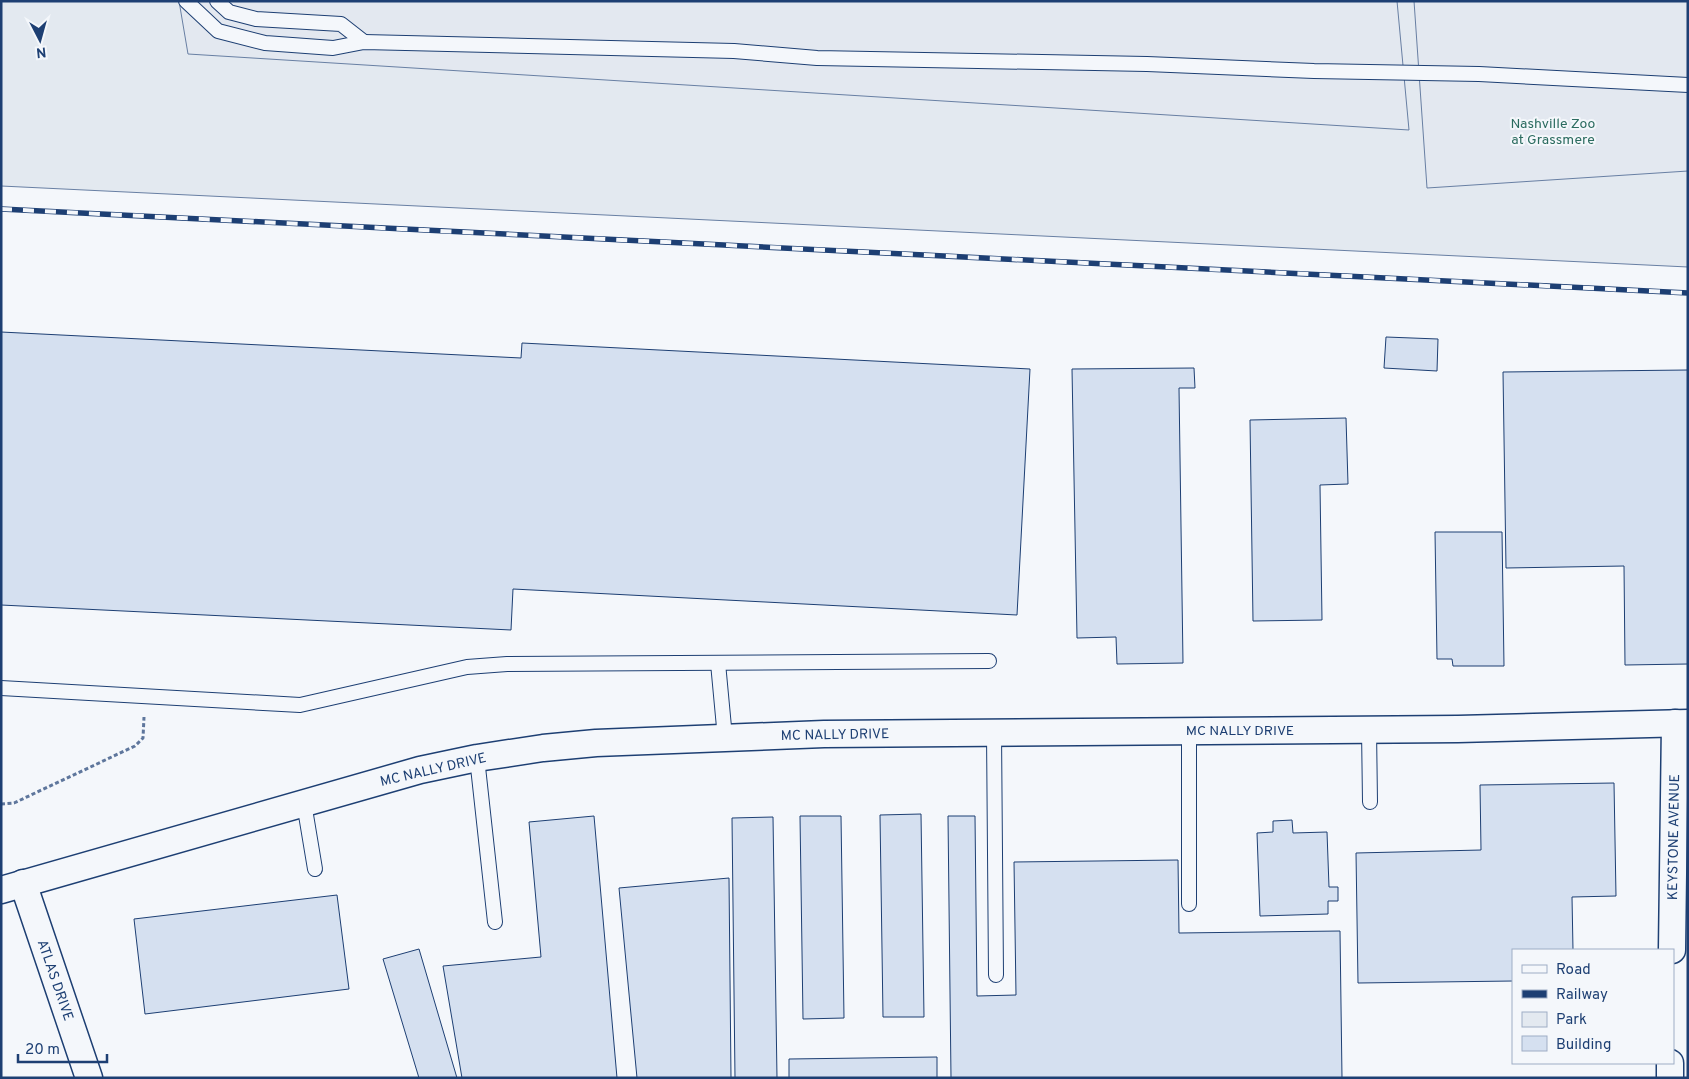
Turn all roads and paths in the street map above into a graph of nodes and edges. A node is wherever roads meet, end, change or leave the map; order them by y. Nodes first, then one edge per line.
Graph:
1 (186, 1) edge
2 (217, 1) edge
3 (364, 42) junction
4 (1688, 85) edge
5 (988, 661) dead end
6 (718, 663) junction
7 (1, 688) edge
8 (146, 696) junction
9 (1681, 723) edge
10 (1369, 729) junction
11 (1189, 731) junction
12 (994, 732) junction
13 (725, 738) junction
14 (477, 758) junction
15 (1370, 802) dead end
16 (304, 803) junction
17 (1, 804) edge
18 (315, 869) dead end
19 (12, 887) edge
20 (1189, 904) dead end
21 (495, 922) dead end
22 (1672, 949) edge
23 (996, 975) dead end
24 (1670, 1064) edge
25 (88, 1078) edge
26 (1670, 1078) edge

1 - 3 lane
2 - 3 lane
3 - 4 lane
5 - 6 lane
6 - 8 lane
6 - 13 lane
7 - 8 lane
8 - 17 path
9 - 10 street, MC NALLY DRIVE
9 - 22 street, KEYSTONE AVENUE
10 - 11 street, MC NALLY DRIVE
10 - 15 lane
11 - 12 street, MC NALLY DRIVE
11 - 20 lane
12 - 13 street, MC NALLY DRIVE
12 - 23 lane
13 - 14 street, MC NALLY DRIVE
14 - 16 street, MC NALLY DRIVE
14 - 21 lane
16 - 18 lane
16 - 19 street, MC NALLY DRIVE
19 - 25 street, ATLAS DRIVE
24 - 26 street

